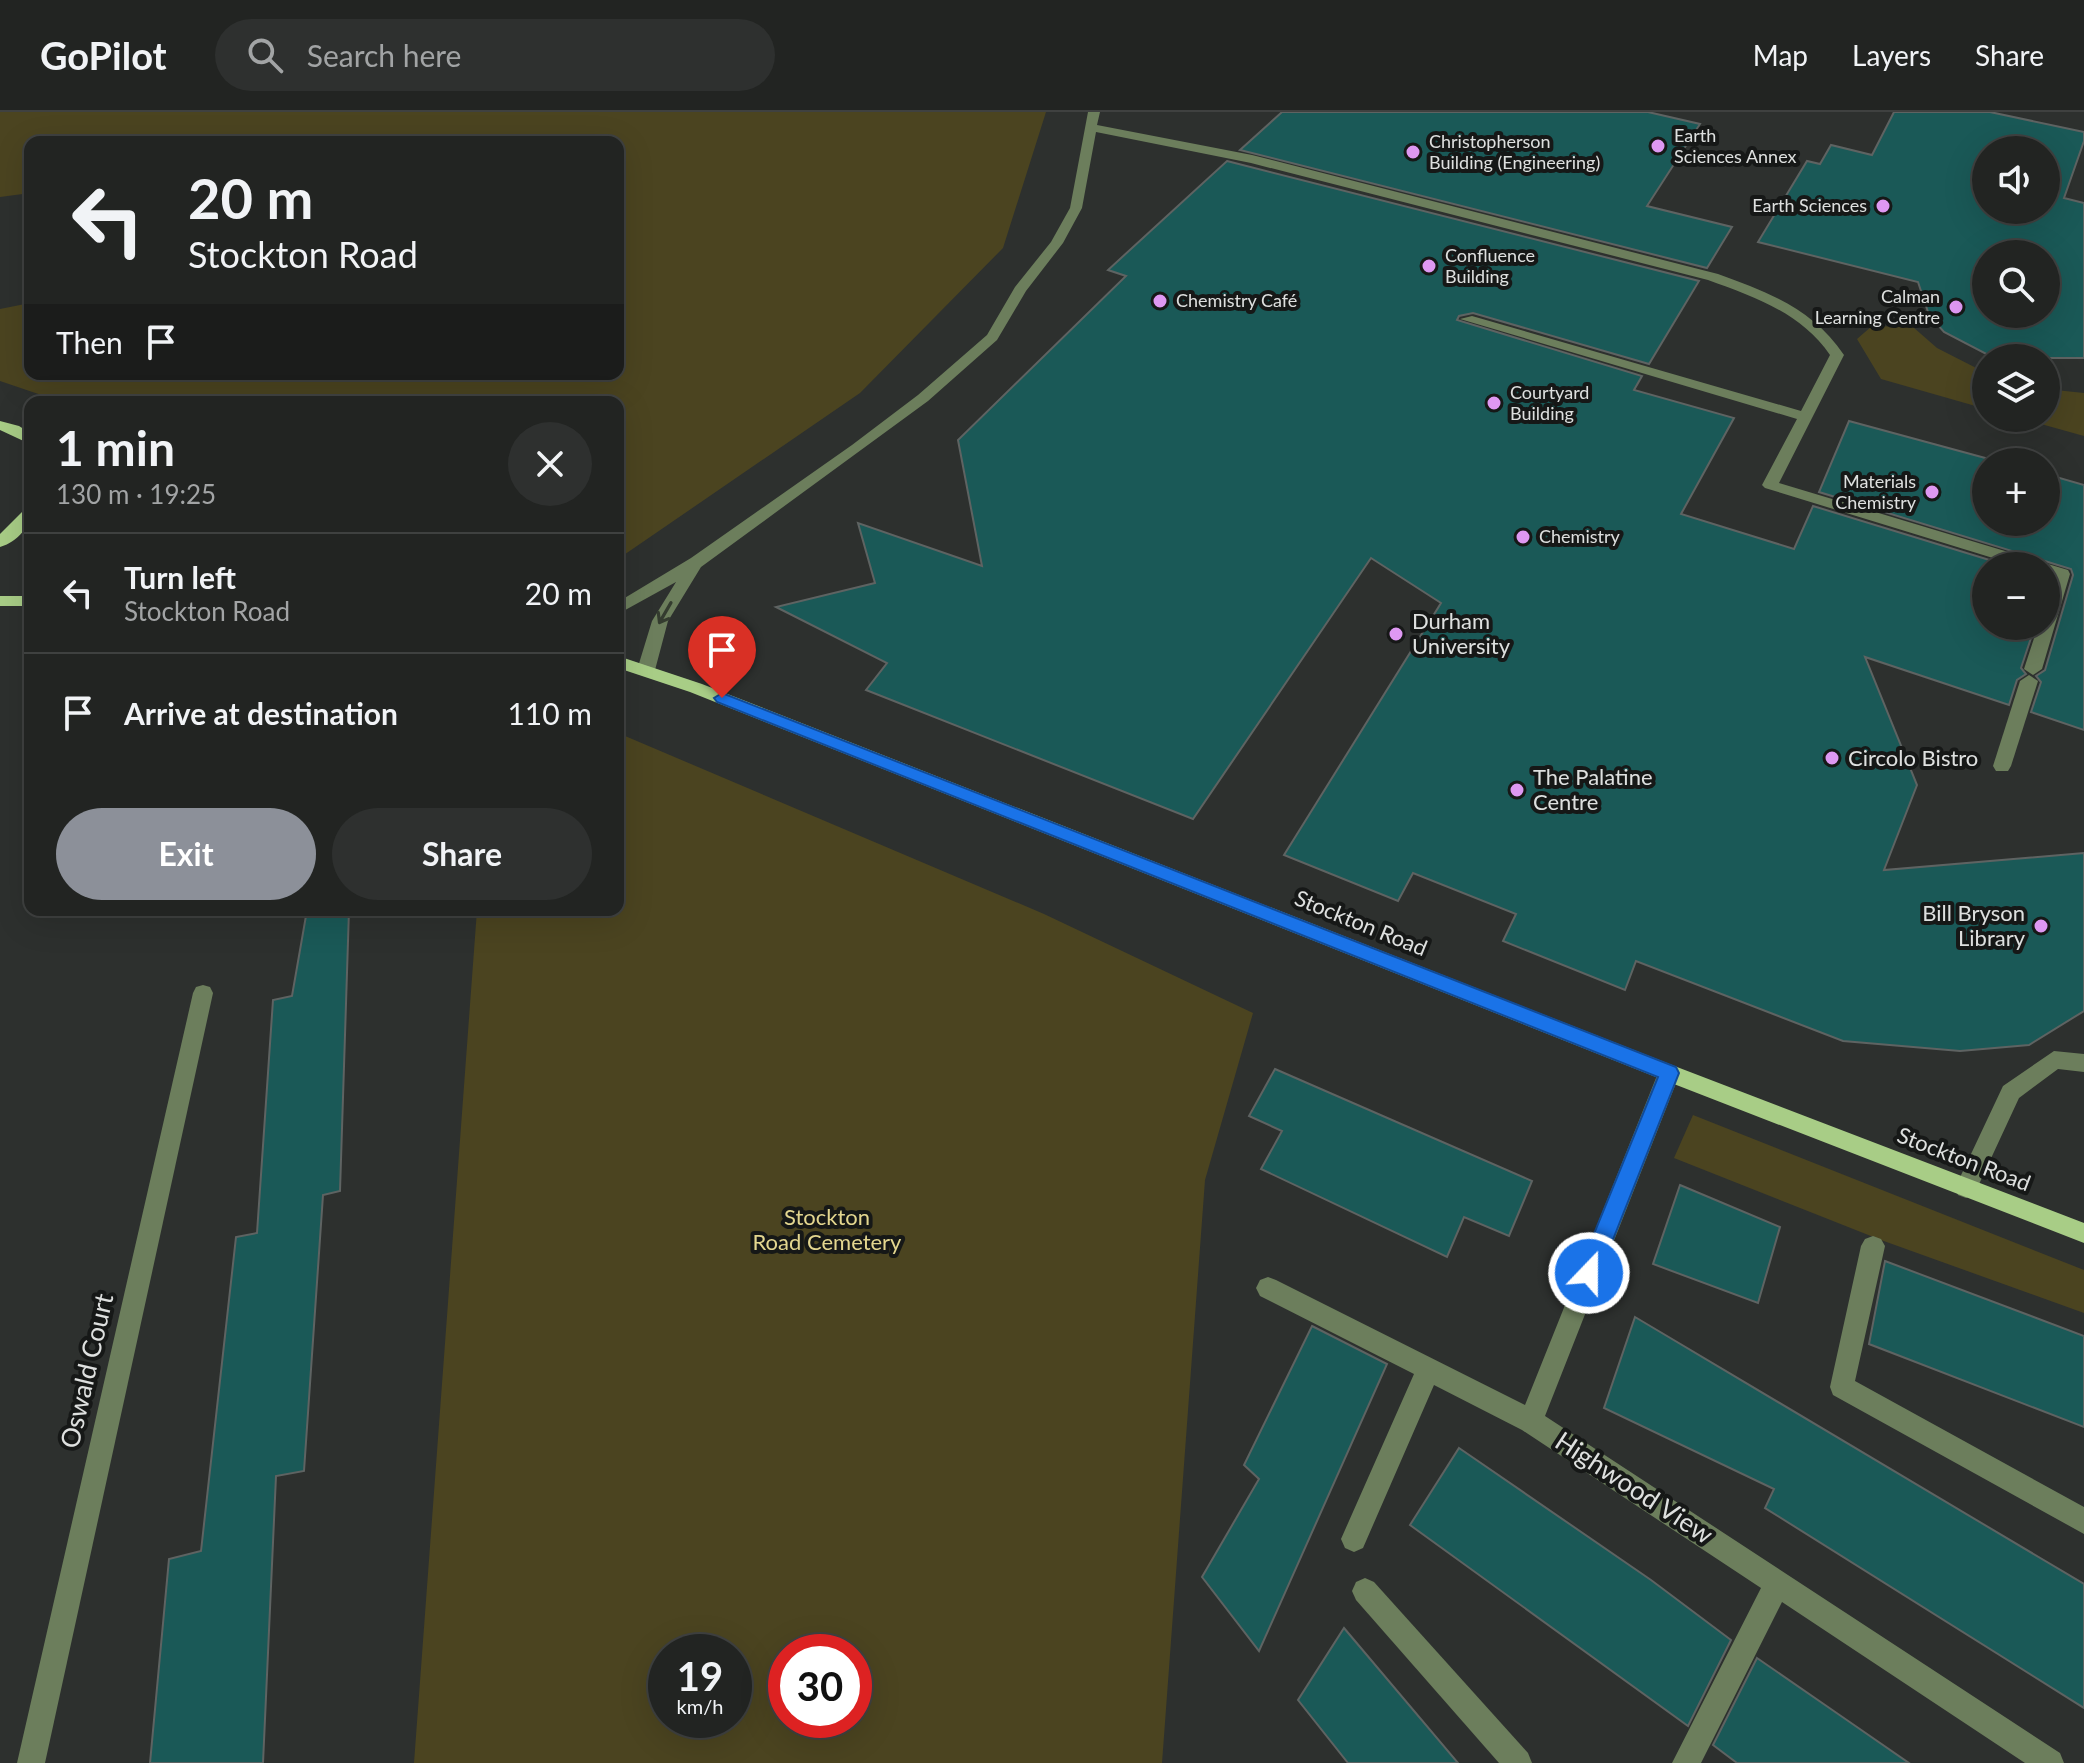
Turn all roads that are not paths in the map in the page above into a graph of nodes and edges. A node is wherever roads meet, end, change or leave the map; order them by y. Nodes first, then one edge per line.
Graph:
1 (1094, 112) edge
2 (1091, 127) junction
3 (1467, 319) dead end
4 (1805, 417) junction
5 (0, 425) edge
6 (24, 436) edge
7 (24, 520) edge
8 (0, 542) edge
9 (1991, 552) edge
10 (697, 562) junction
11 (0, 601) edge
12 (24, 601) edge
13 (624, 605) edge
14 (2042, 640) edge
15 (624, 664) edge
16 (646, 670) junction
17 (2002, 766) dead end
18 (203, 993) dead end
19 (2084, 1063) edge
20 (1669, 1073) junction
21 (1966, 1188) junction
22 (2084, 1233) edge
23 (1873, 1246) dead end
24 (1268, 1288) dead end
25 (1429, 1369) junction
26 (1531, 1421) junction
27 (2084, 1521) edge
28 (1354, 1539) dead end
29 (1778, 1582) junction
30 (1365, 1591) dead end
31 (31, 1763) edge
32 (1518, 1763) edge
33 (1686, 1763) edge
34 (2050, 1763) edge

1 - 2 street
2 - 4 street
2 - 10 street
3 - 4 street
4 - 9 street
5 - 6 main road
7 - 8 main road
10 - 13 street
10 -> 16 street
11 - 12 main road
14 - 17 street
15 - 16 main road, Stockton Road
16 - 20 main road, Stockton Road
18 - 31 street, Oswald Court
19 - 21 street
20 - 21 main road, Stockton Road
20 - 26 street, Highwood View
21 - 22 main road, Stockton Road
23 - 27 street
24 - 25 street
25 - 26 street
25 - 28 street
26 - 29 street, Highwood View
29 - 33 street
29 - 34 street, Highwood View
30 - 32 street

